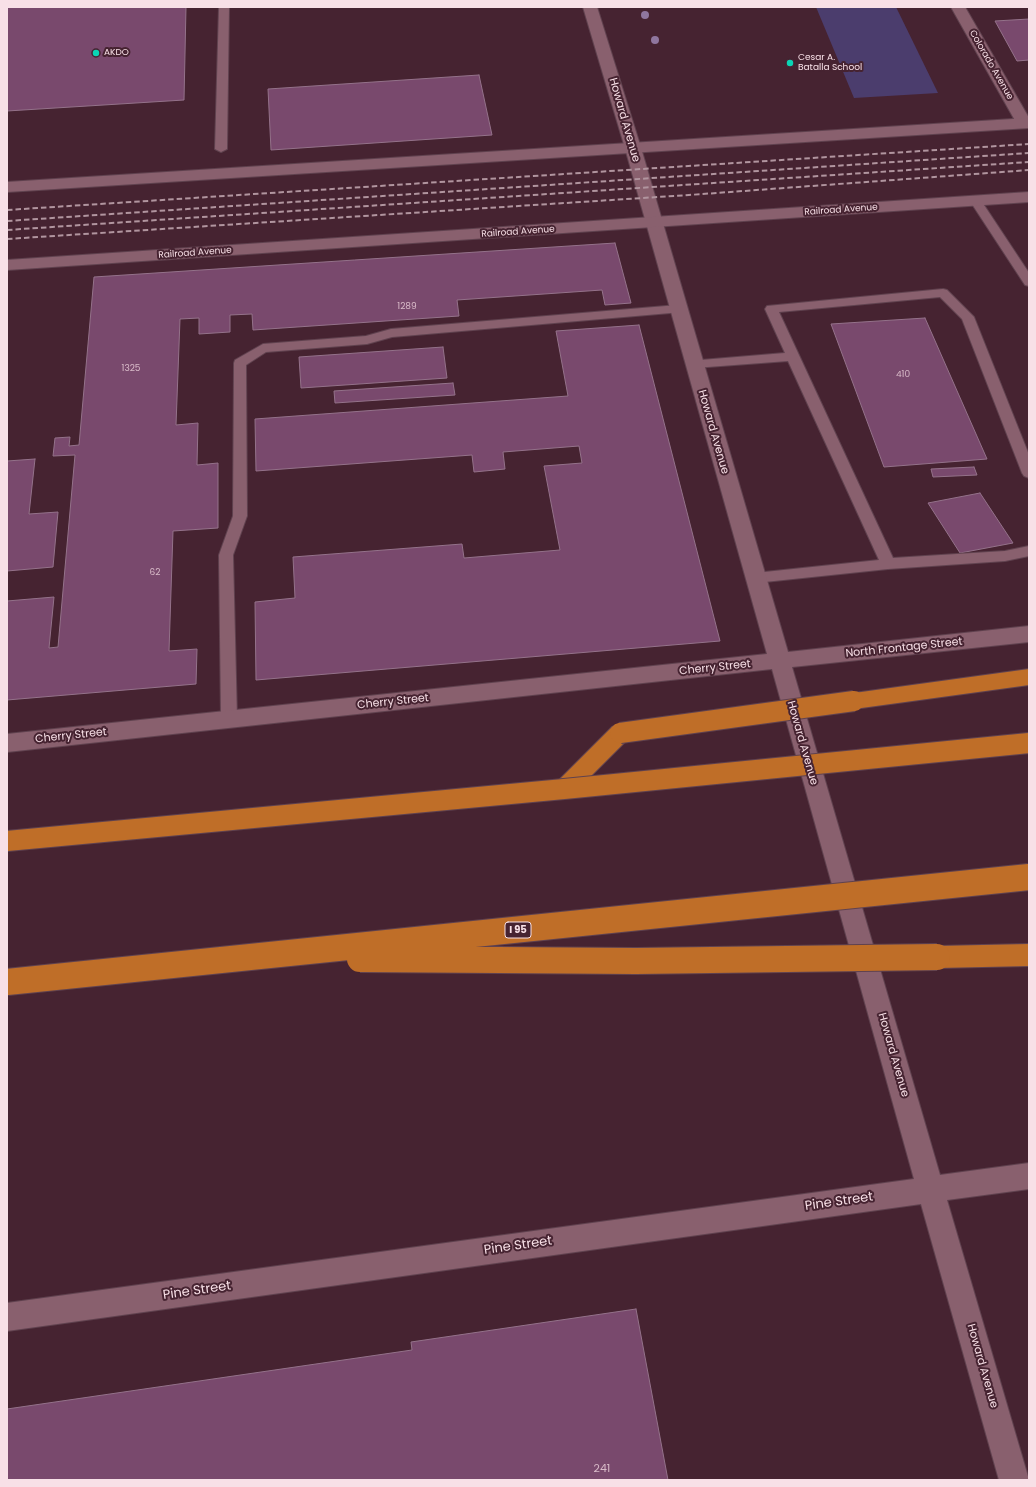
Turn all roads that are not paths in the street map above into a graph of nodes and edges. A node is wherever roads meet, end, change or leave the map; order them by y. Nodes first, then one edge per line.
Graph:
1 (224, 7) edge
2 (590, 7) edge
3 (958, 7) edge
4 (1027, 123) edge
5 (633, 148) junction
6 (221, 149) dead end
7 (7, 187) edge
8 (1029, 197) edge
9 (976, 201) junction
10 (653, 223) junction
11 (7, 266) edge
12 (1029, 282) edge
13 (678, 309) junction
14 (793, 356) junction
15 (694, 364) junction
16 (1029, 473) edge
17 (1029, 551) edge
18 (888, 564) junction
19 (755, 578) junction
20 (1029, 634) edge
21 (779, 662) junction
22 (1029, 677) edge
23 (229, 719) junction
24 (7, 743) edge
25 (1029, 743) edge
26 (564, 789) junction
27 (7, 841) edge
28 (1029, 877) edge
29 (1029, 955) edge
30 (255, 958) junction
31 (7, 982) edge
32 (1029, 1176) edge
33 (931, 1190) junction
34 (7, 1317) edge
35 (1014, 1480) edge

1 - 6 lane
2 - 5 street, Howard Avenue
3 - 4 street, Colorado Avenue
4 - 5 street
5 - 7 street
5 - 10 street, Howard Avenue
8 - 9 street, Railroad Avenue
9 - 10 street, Railroad Avenue
9 - 12 lane
10 - 11 street, Railroad Avenue
10 - 13 street, Howard Avenue
13 - 15 street, Howard Avenue
13 - 23 lane
14 - 15 lane
14 - 16 lane
14 - 18 lane
15 - 19 street, Howard Avenue
17 - 18 lane
18 - 19 lane
19 - 21 street, Howard Avenue
20 - 21 street, North Frontage Street
21 - 23 street, Cherry Street
21 - 33 street, Howard Avenue
22 - 26 highway, bridge
23 - 24 street, Cherry Street
25 - 26 highway, bridge
26 - 27 highway, bridge
28 - 30 highway, I 95, bridge
29 - 30 highway, bridge
30 - 31 highway, I 95, bridge
32 - 33 street, Pine Street
33 - 34 street, Pine Street
33 - 35 street, Howard Avenue

